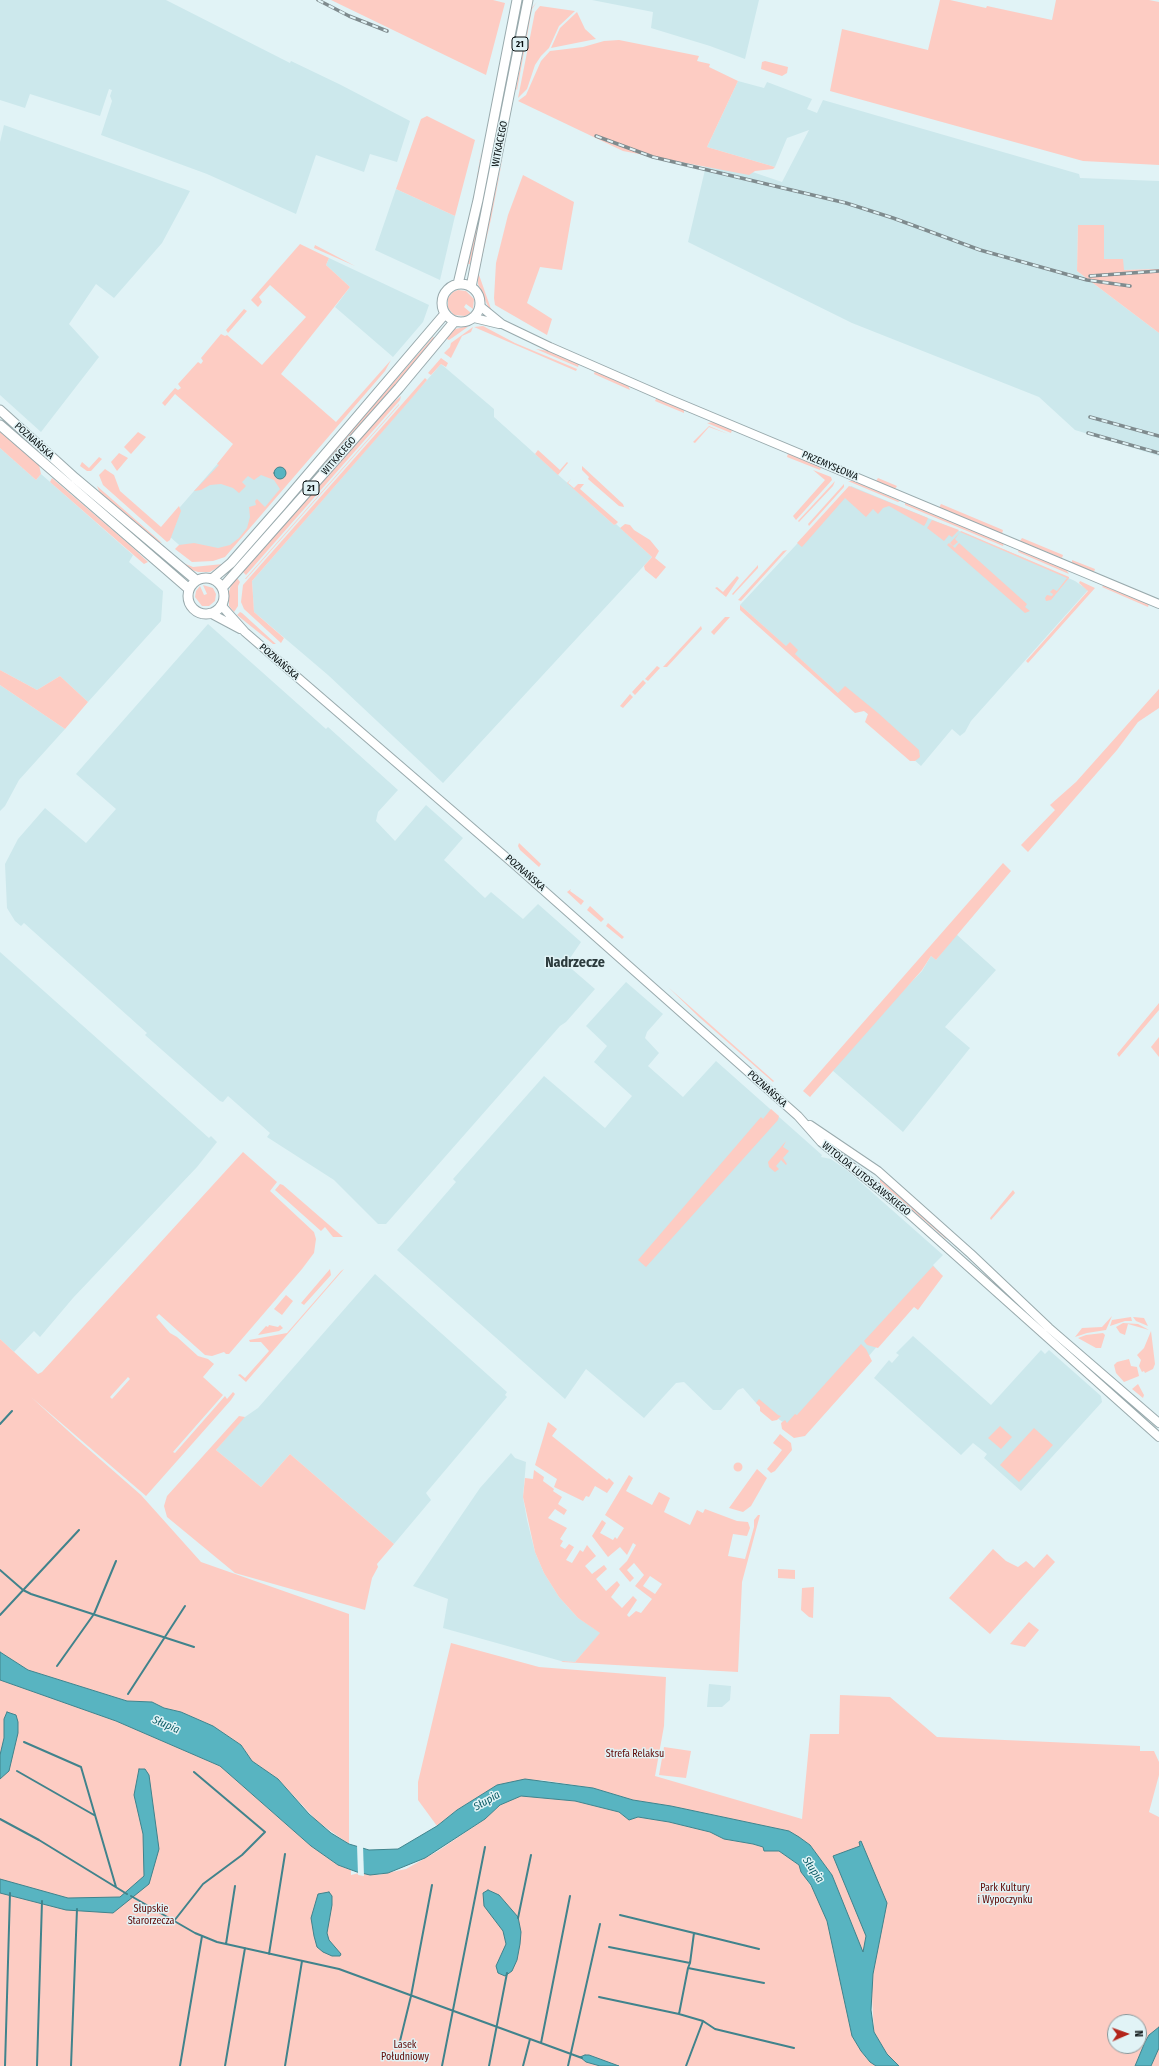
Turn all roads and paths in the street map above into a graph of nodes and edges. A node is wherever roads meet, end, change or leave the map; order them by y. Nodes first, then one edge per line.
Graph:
1 (517, 0) edge
2 (528, 0) edge
3 (458, 284) junction
4 (471, 287) junction
5 (480, 306) junction
6 (444, 315) junction
7 (474, 318) junction
8 (454, 322) junction
9 (502, 324) junction
10 (0, 410) edge
11 (0, 425) edge
12 (212, 579) junction
13 (196, 580) junction
14 (222, 588) junction
15 (189, 589) junction
16 (1159, 604) edge
17 (221, 605) junction
18 (210, 613) junction
19 (245, 632) junction
20 (801, 1119) junction
21 (1159, 1423) edge
22 (1159, 1437) edge

1 - 3 main road, WITKACEGO / 21
2 - 4 main road, WITKACEGO / 21
3 - 4 main road
3 - 6 main road
4 - 5 main road
5 - 7 main road
5 - 9 main road, PRZEMYSŁOWA
6 - 8 main road
6 - 12 main road, WITKACEGO / 21
7 - 8 main road
7 - 9 main road, PRZEMYSŁOWA
8 - 14 main road, WITKACEGO / 21
9 - 16 main road, PRZEMYSŁOWA
10 - 13 main road, POZNAŃSKA
11 - 15 main road, POZNAŃSKA
12 - 13 main road
12 - 14 main road
13 - 15 main road
14 - 17 main road
15 - 18 main road
17 - 18 main road
17 - 19 main road, POZNAŃSKA
18 - 19 main road, POZNAŃSKA
19 - 20 main road, POZNAŃSKA
20 - 21 main road, WITOLDA LUTOSŁAWSKIEGO
20 - 22 main road, WITOLDA LUTOSŁAWSKIEGO

